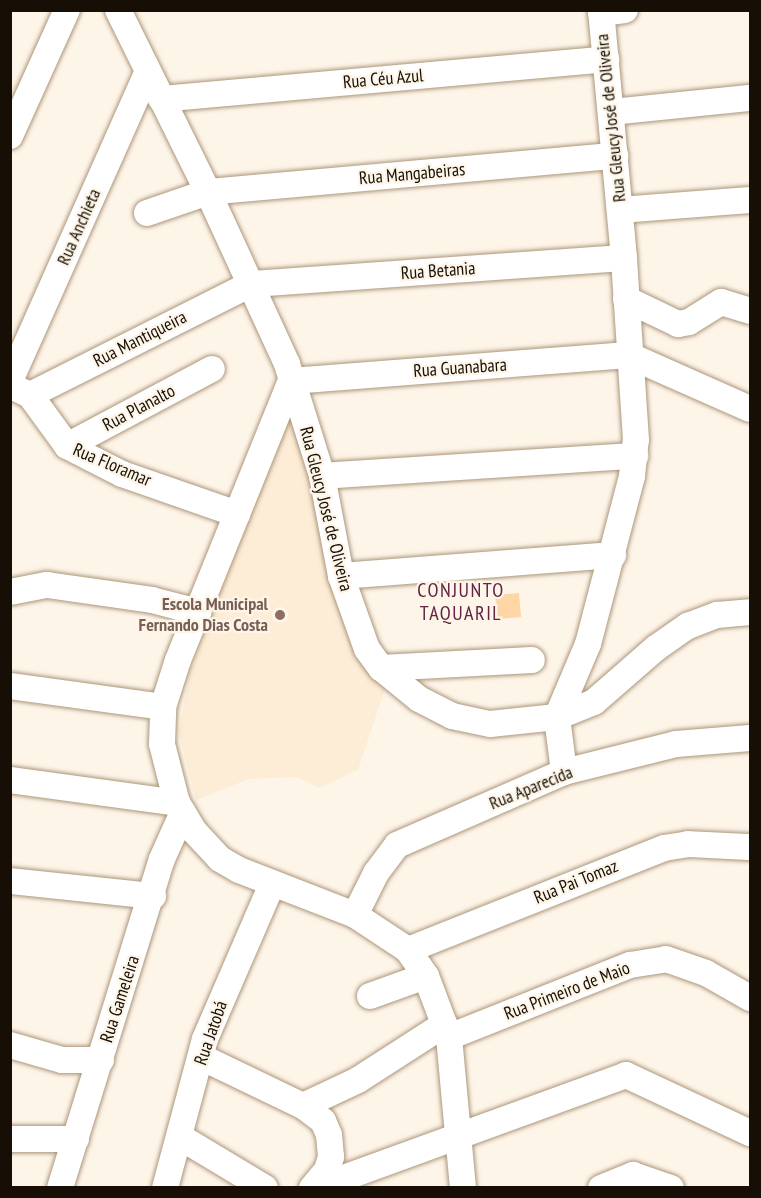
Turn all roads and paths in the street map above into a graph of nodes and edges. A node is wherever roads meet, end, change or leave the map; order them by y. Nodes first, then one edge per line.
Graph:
1 (67, 10) edge
2 (118, 10) edge
3 (609, 11) edge
4 (606, 59) junction
5 (147, 74) junction
6 (750, 98) edge
7 (161, 99) junction
8 (612, 112) junction
9 (10, 136) edge
10 (615, 156) junction
11 (208, 192) junction
12 (750, 200) edge
13 (621, 210) junction
14 (147, 213) dead end
15 (624, 258) junction
16 (251, 284) junction
17 (626, 299) junction
18 (750, 311) edge
19 (628, 355) junction
20 (212, 369) dead end
21 (291, 381) junction
22 (17, 387) edge
23 (750, 409) edge
24 (67, 446) junction
25 (635, 456) junction
26 (322, 476) junction
27 (237, 514) junction
28 (613, 555) junction
29 (341, 576) junction
30 (10, 592) edge
31 (198, 612) junction
32 (750, 612) edge
33 (532, 660) dead end
34 (381, 668) junction
35 (10, 686) edge
36 (163, 707) junction
37 (556, 717) junction
38 (750, 738) edge
39 (564, 772) junction
40 (10, 780) edge
41 (180, 808) junction
42 (750, 847) edge
43 (10, 880) edge
44 (272, 884) junction
45 (153, 896) junction
46 (355, 915) junction
47 (408, 950) junction
48 (426, 976) junction
49 (370, 996) dead end
50 (750, 998) edge
51 (447, 1030) junction
52 (10, 1045) edge
53 (201, 1057) junction
54 (101, 1060) junction
55 (303, 1106) junction
56 (750, 1133) edge
57 (459, 1135) junction
58 (180, 1137) junction
59 (10, 1139) edge
60 (76, 1139) junction
61 (60, 1188) edge
62 (165, 1188) edge
63 (265, 1188) edge
64 (314, 1188) edge
65 (463, 1188) edge
66 (601, 1188) edge
67 (671, 1188) edge

1 - 9 street
2 - 5 street, Rua Gleucy José de Oliveira
3 - 4 street, Rua Gleucy José de Oliveira
4 - 7 street, Rua Céu Azul
4 - 8 street, Rua Gleucy José de Oliveira
5 - 7 street, Rua Gleucy José de Oliveira
5 - 22 street, Rua Anchieta
6 - 8 street
7 - 11 street, Rua Gleucy José de Oliveira
8 - 10 street, Rua Gleucy José de Oliveira
10 - 11 street, Rua Mangabeiras
10 - 13 street, Rua Gleucy José de Oliveira
11 - 14 street, Rua Mangabeiras
11 - 16 street, Rua Gleucy José de Oliveira
12 - 13 street
13 - 15 street, Rua Gleucy José de Oliveira
15 - 16 street, Rua Betania
15 - 17 street, Rua Gleucy José de Oliveira
16 - 21 street, Rua Gleucy José de Oliveira
16 - 22 street, Rua Mantiqueira
17 - 18 street
17 - 19 street, Rua Gleucy José de Oliveira
19 - 21 street, Rua Guanabara
19 - 23 street
19 - 25 street, Rua Gleucy José de Oliveira
20 - 24 street, Rua Planalto
21 - 26 street, Rua Gleucy José de Oliveira
21 - 27 street
22 - 24 street, Rua Floramar
24 - 27 street, Rua Floramar
25 - 26 street
25 - 28 street, Rua Gleucy José de Oliveira
26 - 29 street, Rua Gleucy José de Oliveira
27 - 31 street
28 - 29 street
28 - 37 street, Rua Gleucy José de Oliveira
29 - 34 street, Rua Gleucy José de Oliveira
30 - 31 street
31 - 36 street
32 - 37 street, Rua Gleucy José de Oliveira
33 - 34 street
34 - 37 street, Rua Gleucy José de Oliveira
35 - 36 street
36 - 41 street
37 - 39 street
38 - 39 street, Rua Aparecida
39 - 46 street, Rua Aparecida
40 - 41 street
41 - 44 street
41 - 45 street, Rua Gameleira
42 - 47 street, Rua Pai Tomaz
43 - 45 street
44 - 46 street
44 - 53 street, Rua Jatobá
45 - 54 street, Rua Gameleira
46 - 47 street
47 - 48 street
48 - 49 street
48 - 51 street
50 - 51 street, Rua Primeiro de Maio
51 - 55 street, Rua Primeiro de Maio
51 - 57 street
52 - 54 street
53 - 55 street
53 - 58 street, Rua Jatobá
54 - 60 street, Rua Gameleira
55 - 64 street
56 - 57 street
57 - 64 street
57 - 65 street
58 - 62 street, Rua Jatobá
58 - 63 street
59 - 60 street
60 - 61 street, Rua Gameleira
66 - 67 street

